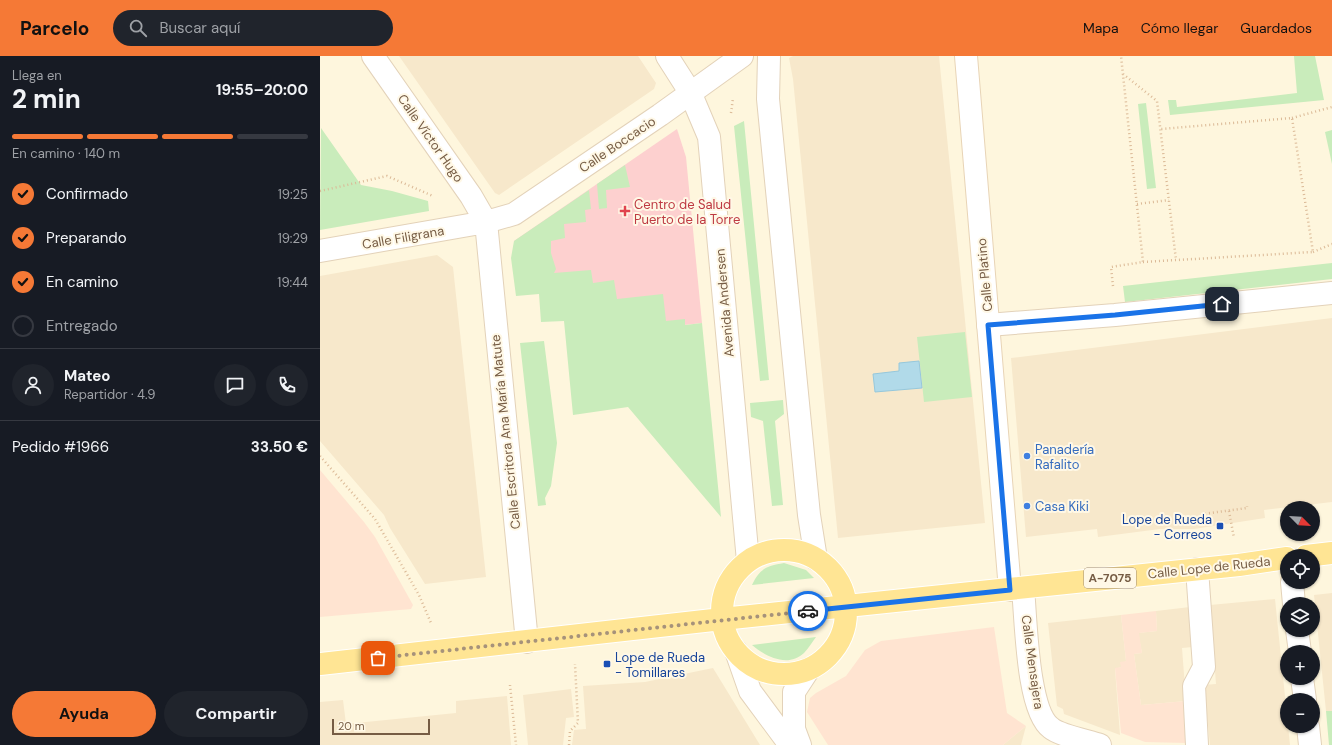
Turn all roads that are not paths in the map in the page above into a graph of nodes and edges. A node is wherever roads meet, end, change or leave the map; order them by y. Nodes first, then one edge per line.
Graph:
1 (373, 56) edge
2 (667, 56) edge
3 (742, 56) edge
4 (769, 56) edge
5 (966, 56) edge
6 (690, 92) junction
7 (486, 222) junction
8 (320, 251) edge
9 (1332, 293) edge
10 (988, 325) junction
11 (1332, 553) edge
12 (1320, 554) edge
13 (816, 559) junction
14 (1280, 559) edge
15 (748, 561) junction
16 (1197, 569) junction
17 (1016, 589) junction
18 (846, 607) junction
19 (722, 619) junction
20 (527, 642) junction
21 (736, 651) junction
22 (320, 664) edge
23 (809, 669) junction
24 (1309, 733) edge
25 (1049, 737) edge
26 (790, 745) edge
27 (800, 745) edge
28 (1100, 745) edge
29 (1196, 745) edge
30 (1310, 745) edge

1 - 7 street, Calle Víctor Hugo
2 - 6 street, Avenida Andersen
3 - 6 street, Calle Boccacio
4 - 13 street
5 - 10 street, Calle Platino
6 - 7 street, Calle Boccacio
6 - 15 street, Avenida Andersen
7 - 8 street, Calle Filigrana
7 - 20 street, Calle Escritora Ana María Matute
9 - 10 street
10 - 17 street, Calle Platino
11 - 12 main road
13 - 15 main road
13 - 18 main road
14 - 16 main road, Calle Lope de Rueda / A-7075
15 - 19 main road
16 - 17 main road, Calle Lope de Rueda / A-7075
16 - 29 street
17 - 18 main road, Calle Lope de Rueda / A-7075
17 - 25 street, Calle Mensajera
18 - 19 main road, Calle Lope de Rueda / A-7075
18 - 23 main road
19 - 20 main road, Calle Lope de Rueda / A-7075
19 - 21 main road
20 - 22 main road, Calle Lope de Rueda / A-7075
21 - 23 main road
21 - 26 street
23 - 27 street
24 - 30 street
25 - 28 street, Calle Mensajera

